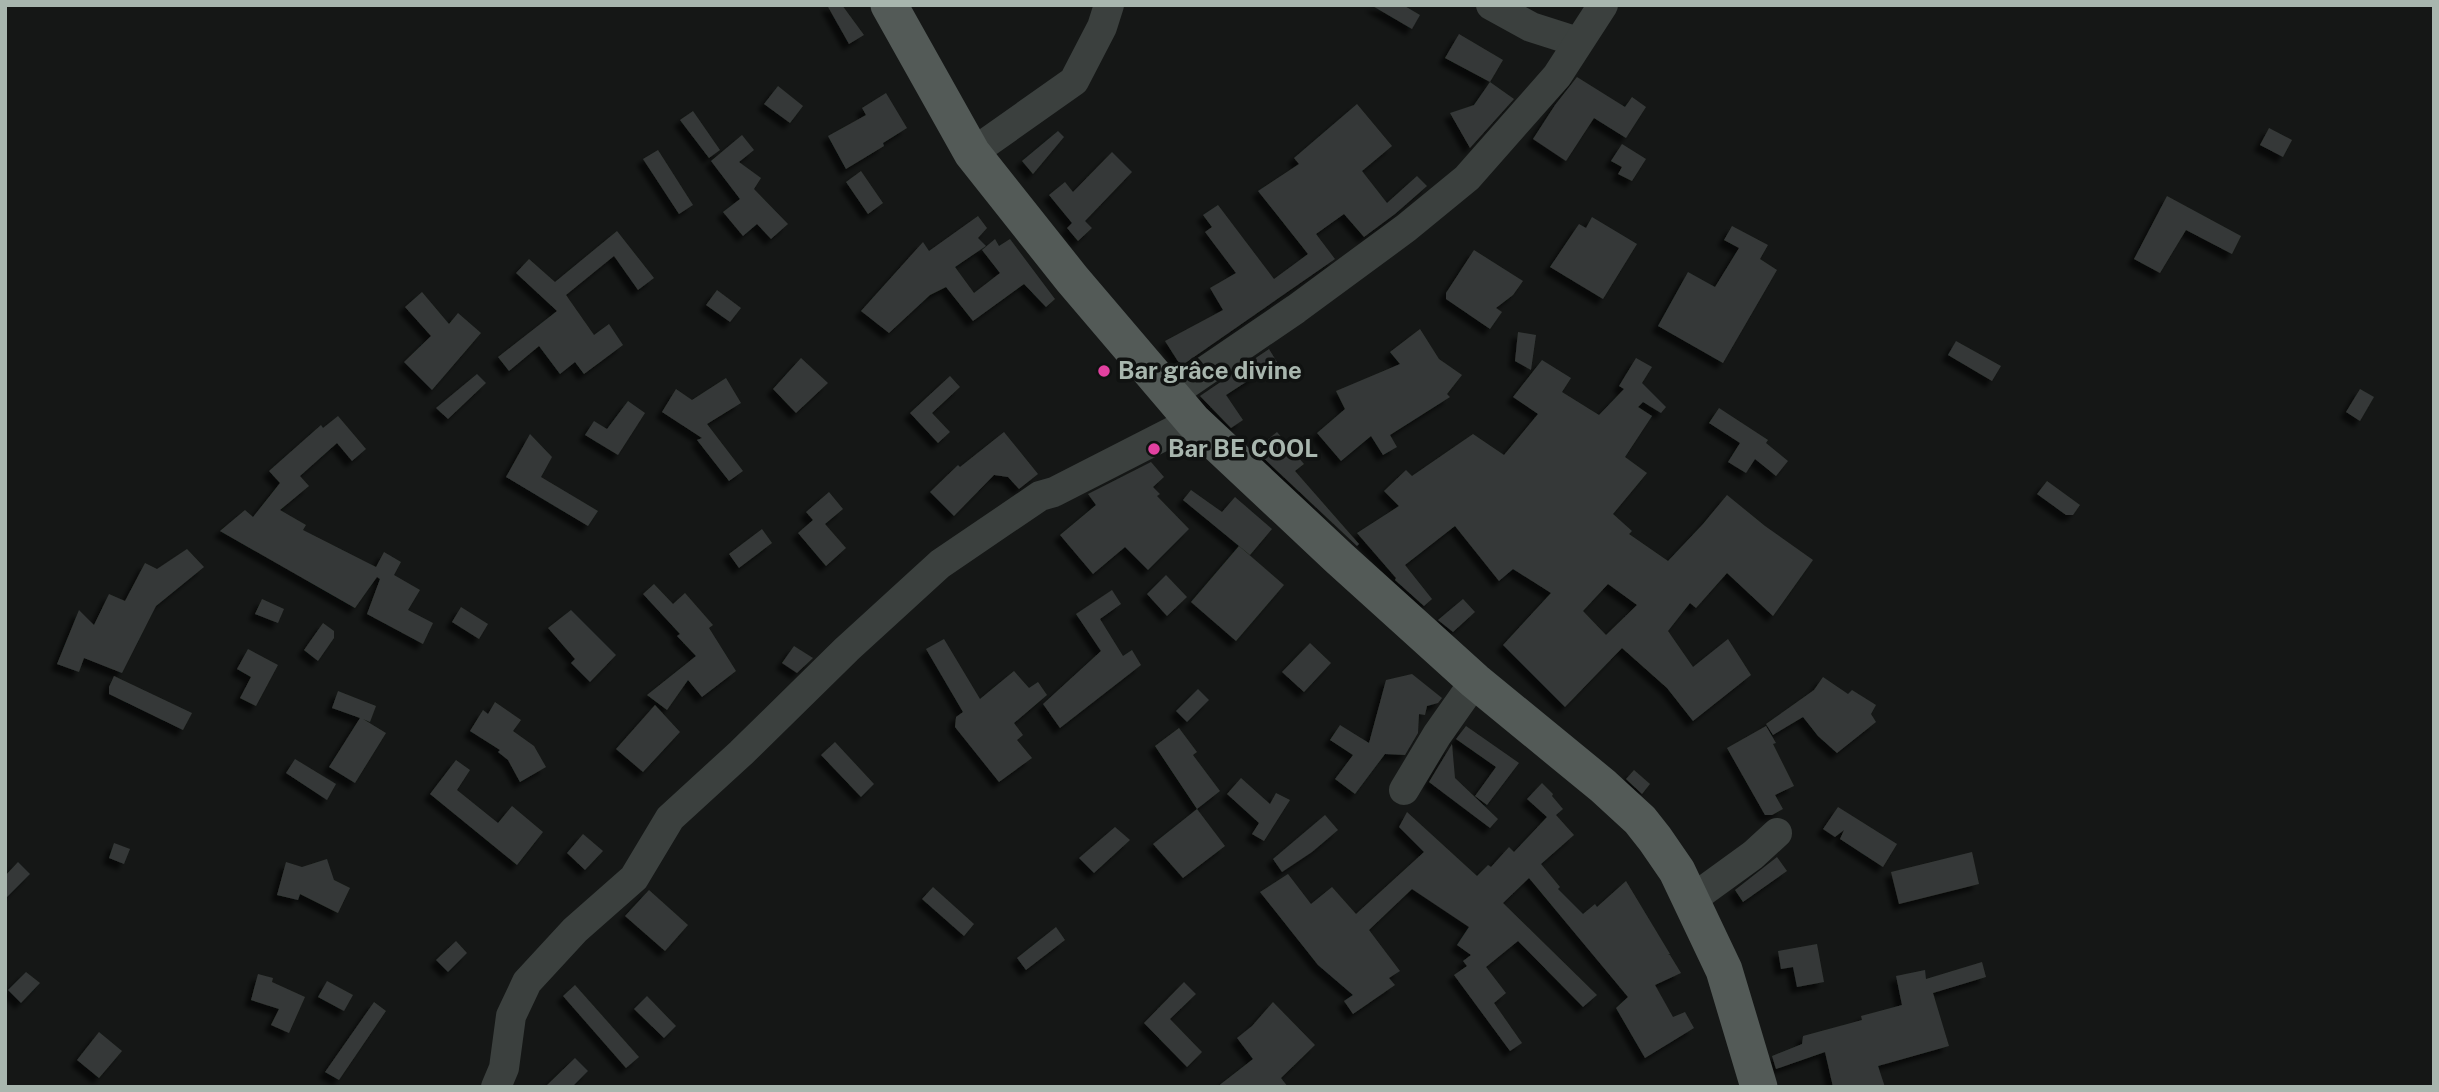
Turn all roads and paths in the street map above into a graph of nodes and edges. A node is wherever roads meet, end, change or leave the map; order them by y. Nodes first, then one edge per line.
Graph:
1 (889, 5) edge
2 (1109, 5) edge
3 (1491, 5) edge
4 (1603, 5) edge
5 (1578, 42) junction
6 (972, 153) junction
7 (1181, 408) junction
8 (1475, 681) junction
9 (1404, 790) dead end
10 (1777, 833) dead end
11 (1691, 900) junction
12 (496, 1087) edge
13 (1759, 1087) edge

1 - 6 main road
2 - 6 street
3 - 5 street
4 - 5 street
5 - 7 street
6 - 7 main road
7 - 8 main road
7 - 12 street
8 - 9 street
8 - 11 main road
10 - 11 street
11 - 13 main road

